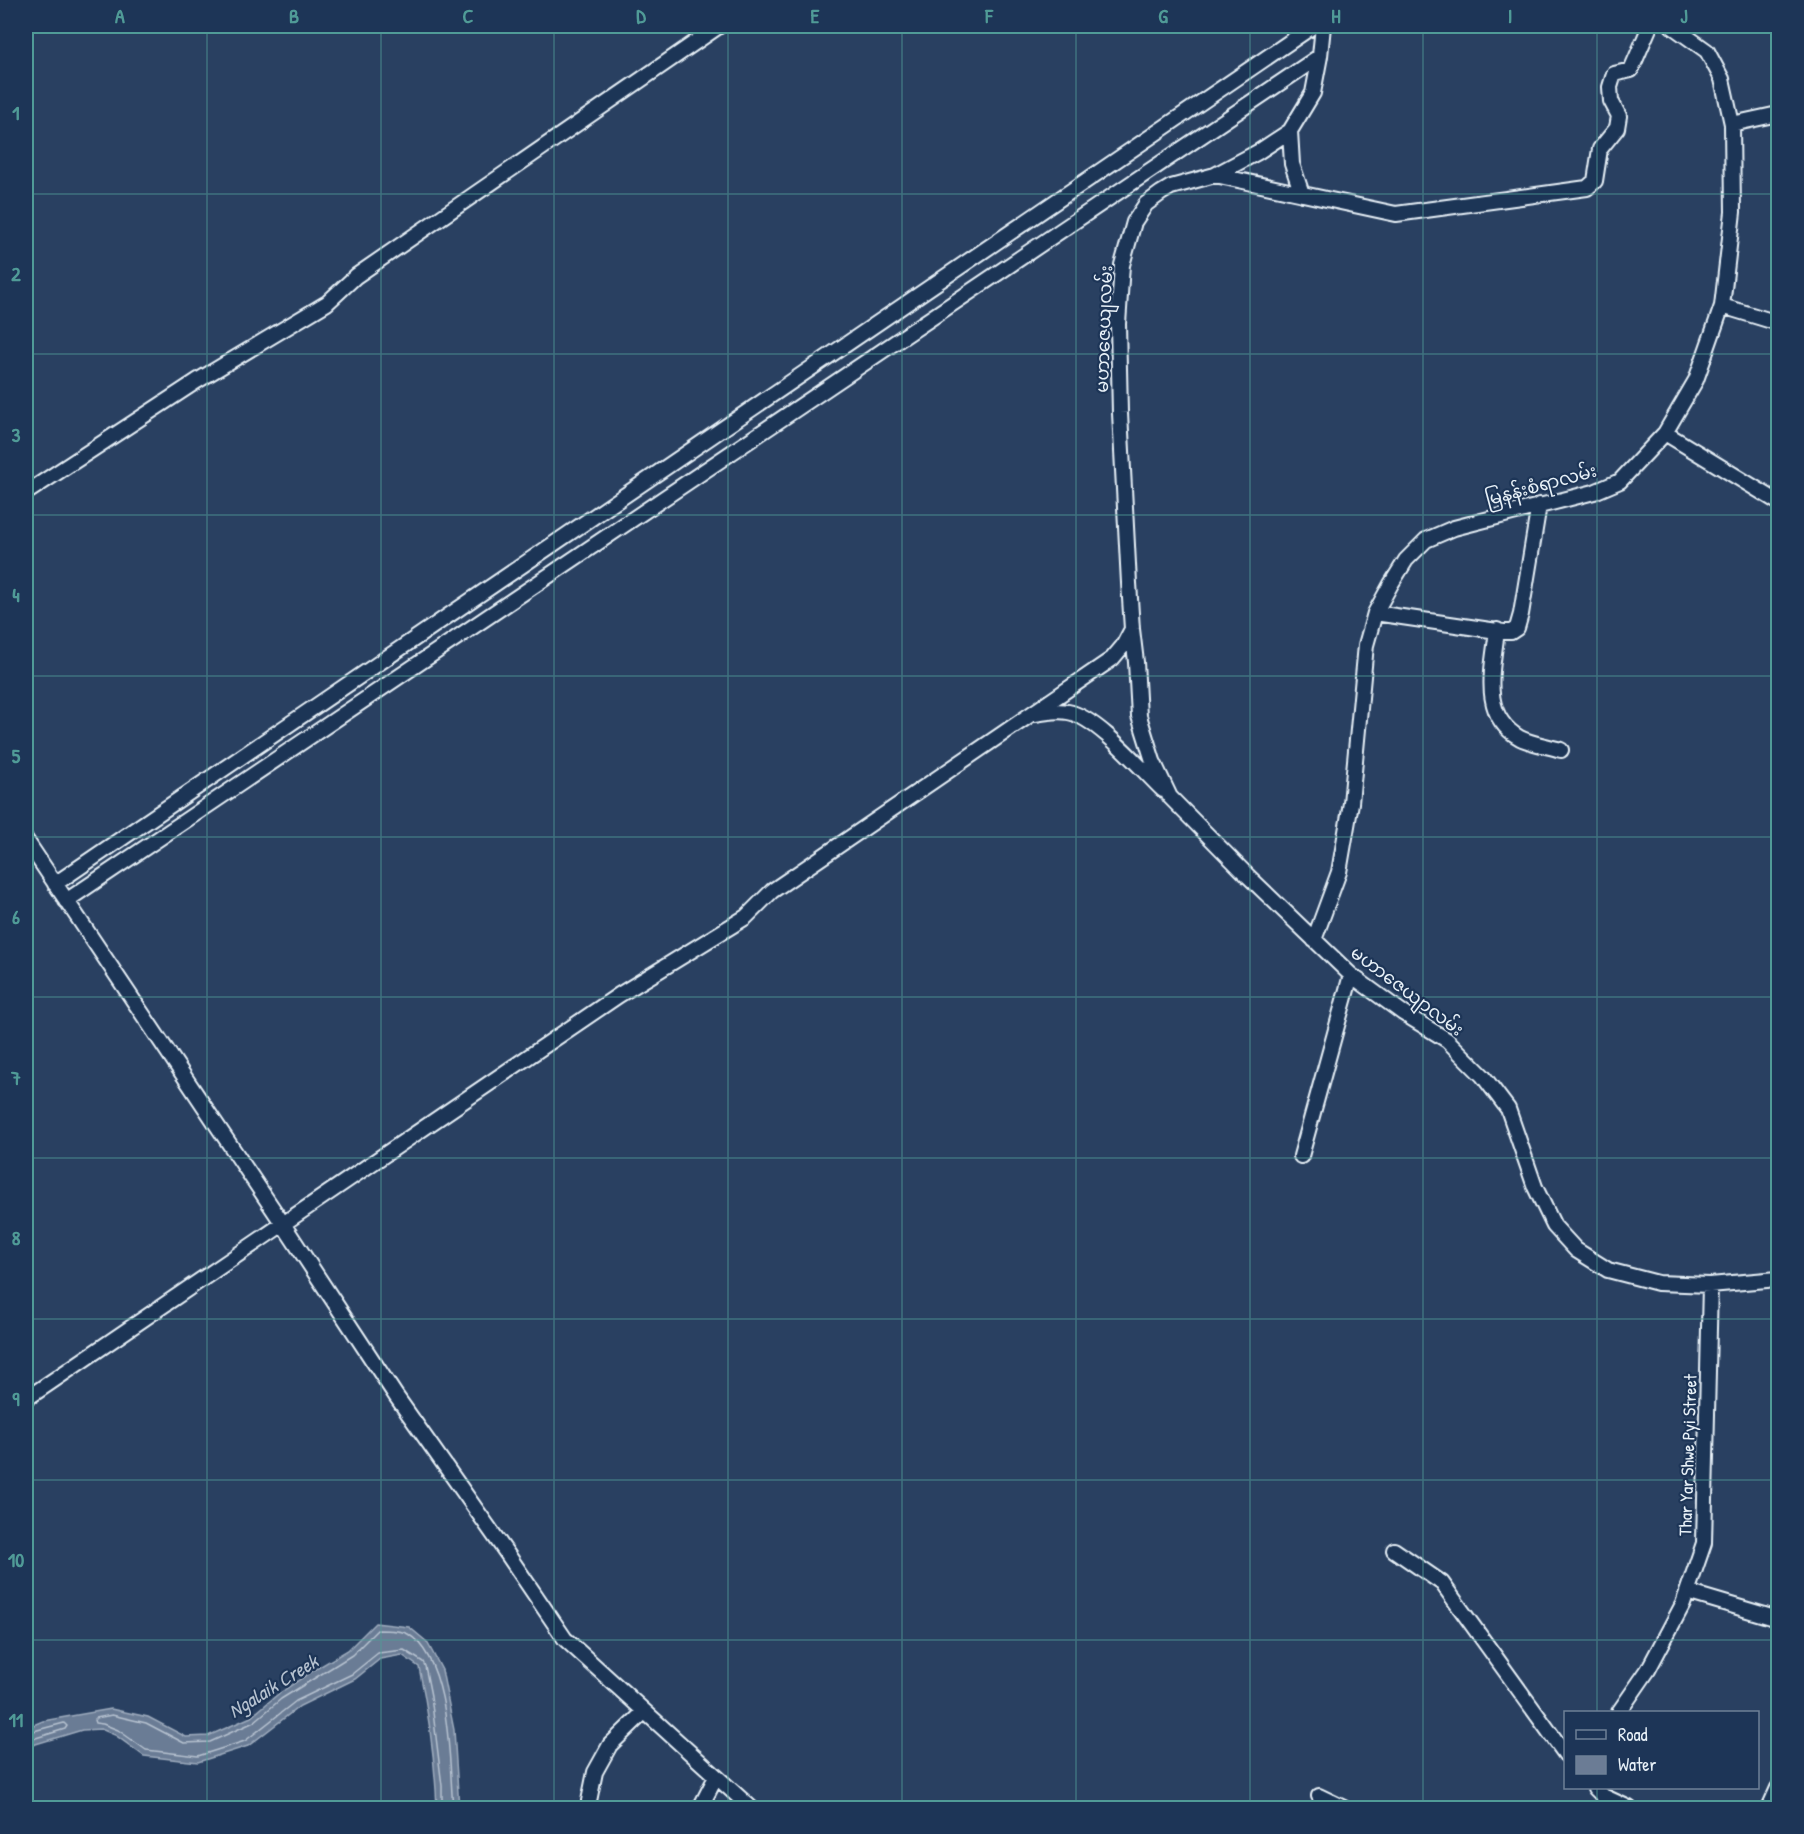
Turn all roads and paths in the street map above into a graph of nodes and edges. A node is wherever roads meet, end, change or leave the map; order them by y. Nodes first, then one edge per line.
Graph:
1 (719, 26) edge
2 (1313, 26) edge
3 (1323, 26) edge
4 (1650, 26) edge
5 (1672, 26) edge
6 (1320, 56) junction
7 (1779, 114) edge
8 (1732, 124) junction
9 (1290, 131) junction
10 (1215, 175) junction
11 (1302, 194) junction
12 (1722, 306) junction
13 (1779, 323) edge
14 (1665, 433) junction
15 (26, 493) edge
16 (1779, 502) edge
17 (1539, 505) junction
18 (1375, 613) junction
19 (1131, 629) junction
20 (1497, 630) junction
21 (1136, 662) joint
22 (1030, 714) junction
23 (1561, 750) dead end
24 (1170, 797) junction
25 (26, 840) edge
26 (55, 884) junction
27 (66, 901) junction
28 (1314, 940) junction
29 (1351, 975) junction
30 (1301, 1156) dead end
31 (284, 1224) junction
32 (1779, 1279) edge
33 (1710, 1286) junction
34 (26, 1400) edge
35 (1394, 1550) dead end
36 (1687, 1592) junction
37 (1779, 1618) edge
38 (1620, 1711) edge
39 (644, 1712) junction
40 (1564, 1752) edge
41 (716, 1777) junction
42 (1779, 1788) edge
43 (1596, 1789) edge
44 (1319, 1796) dead end
45 (589, 1801) dead end
46 (700, 1809) edge
47 (751, 1809) edge
48 (1344, 1809) edge
49 (1629, 1809) edge
50 (1769, 1809) edge

1 - 15 street
2 - 26 street
3 - 6 street, မဟာဇေယျလမ်း
4 - 11 street
5 - 8 street, မြနန်းစံရာလမ်း
6 - 9 street, မဟာဇေယျလမ်း
6 - 27 street
7 - 8 street
8 - 12 street, မြနန်းစံရာလမ်း
9 - 10 street, မဟာဇေယျလမ်း
9 - 11 street
10 - 11 street
10 - 19 street, မဟာဇေယျလမ်း
12 - 13 street
12 - 14 street, မြနန်းစံရာလမ်း
14 - 16 street
14 - 17 street, မြနန်းစံရာလမ်း
17 - 18 street, မြနန်းစံရာလမ်း
17 - 20 street
18 - 20 street
18 - 28 street, မြနန်းစံရာလမ်း
19 - 21 street, မဟာဇေယျလမ်း
19 - 22 street
20 - 23 street
21 - 24 street, မဟာဇေယျာလမ်း
22 - 24 street
22 - 31 street
24 - 28 street, မဟာဇေယျာလမ်း
25 - 26 street
26 - 27 street
27 - 31 street
28 - 29 street, မဟာဇေယျာလမ်း
29 - 30 street
29 - 33 street, မဟာဇေယျာလမ်း
31 - 34 street
31 - 39 street
32 - 33 street, မဟာဇေယျာလမ်း
33 - 36 street, Thar Yar Shwe Pyi Street
35 - 40 street
36 - 37 street
36 - 38 street, Thar Yar Shwe Pyi Street
39 - 41 street
39 - 45 street
41 - 46 street
41 - 47 street
42 - 50 street
43 - 49 street
44 - 48 street

